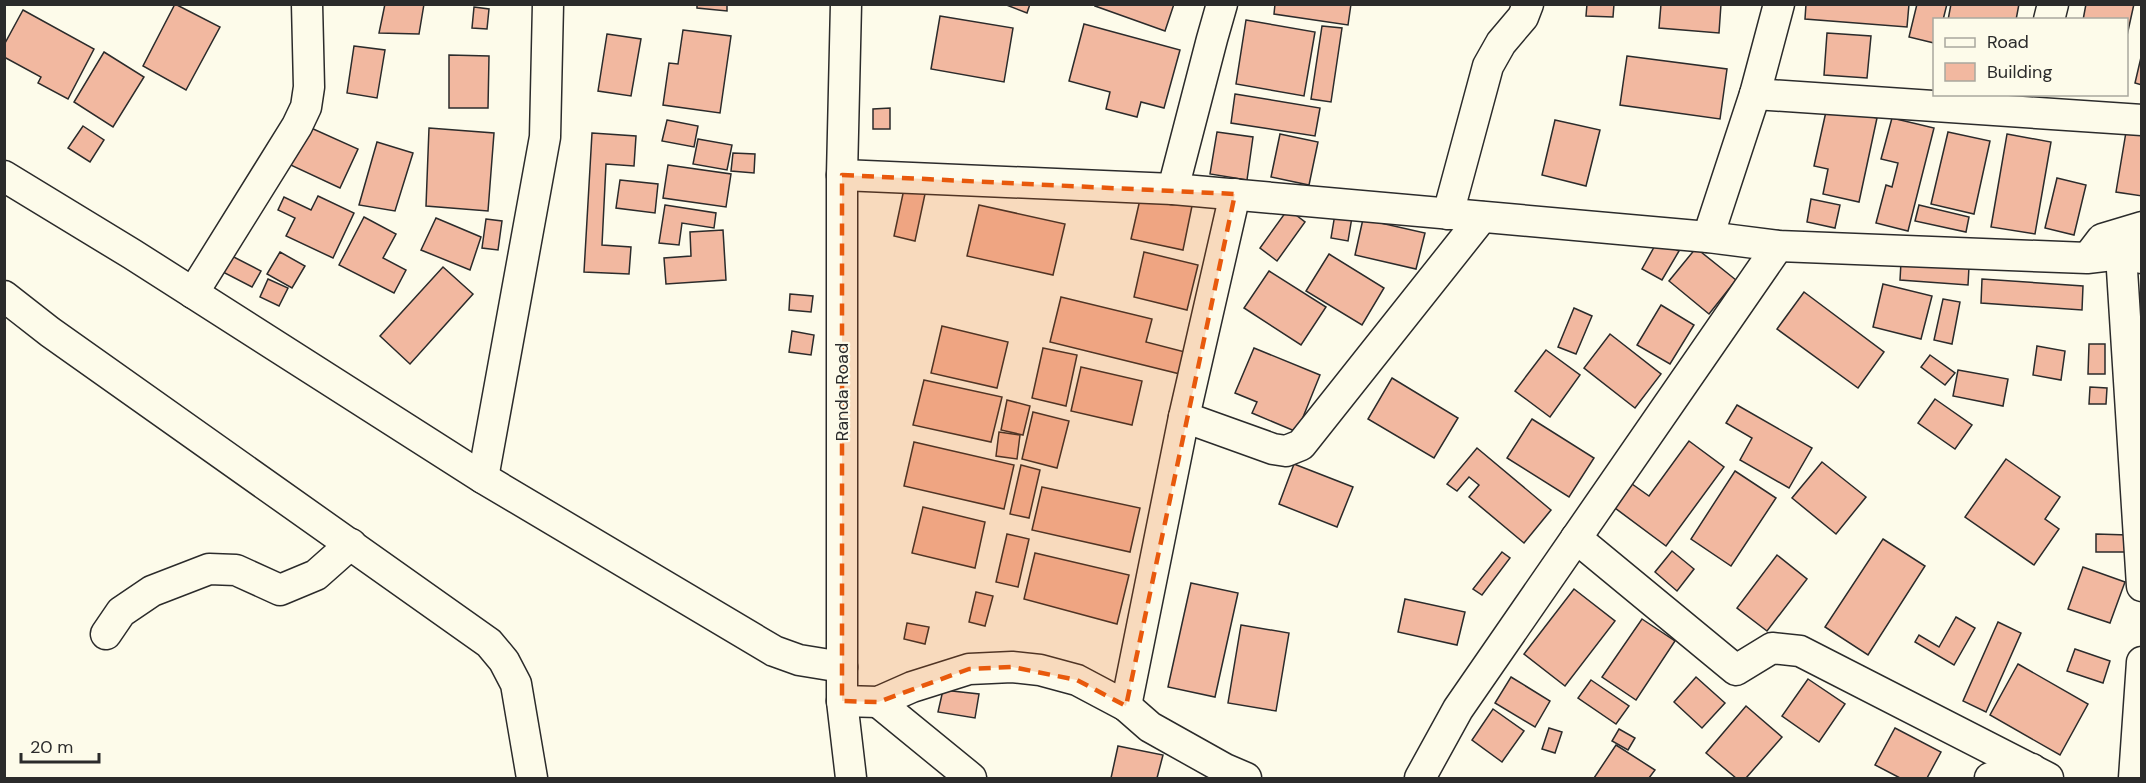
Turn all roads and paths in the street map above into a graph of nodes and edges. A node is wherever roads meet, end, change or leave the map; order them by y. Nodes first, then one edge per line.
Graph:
1 (308, 4) edge
2 (548, 4) edge
3 (846, 4) edge
4 (1222, 4) edge
5 (1528, 4) edge
6 (1779, 4) edge
7 (1755, 94) junction
8 (2026, 104) edge
9 (2142, 120) edge
10 (842, 175) junction
11 (4, 176) edge
12 (1173, 189) junction
13 (1235, 194) junction
14 (1448, 214) junction
15 (1482, 217) junction
16 (2142, 227) edge
17 (1708, 237) junction
18 (1778, 246) junction
19 (2131, 256) edge
20 (2087, 258) junction
21 (193, 292) junction
22 (4, 296) edge
23 (1184, 417) junction
24 (483, 478) junction
25 (1576, 538) junction
26 (351, 544) junction
27 (2142, 586) edge
28 (106, 634) dead end
29 (2142, 662) edge
30 (842, 667) junction
31 (842, 701) junction
32 (878, 702) junction
33 (1126, 706) junction
34 (2040, 774) edge
35 (532, 778) edge
36 (851, 778) edge
37 (971, 778) edge
38 (1246, 778) edge
39 (1420, 778) edge
40 (1990, 778) edge
41 (2134, 778) edge

1 - 21 street
2 - 24 street
3 - 10 street, Randa Road
4 - 12 street
5 - 14 street
6 - 7 street
7 - 8 street
7 - 17 street
8 - 9 street
10 - 12 street
10 - 30 street, Randa Road
11 - 21 street
12 - 13 street
13 - 14 street
13 - 23 street
14 - 15 street
15 - 17 street
15 - 23 street
16 - 20 street
17 - 18 street
18 - 20 street
18 - 25 street
19 - 20 street
19 - 27 street
21 - 24 street
22 - 26 street
23 - 33 street
24 - 30 street
25 - 34 street
25 - 39 street
26 - 28 street
26 - 35 street
29 - 41 street
30 - 31 street, Randa Road
31 - 32 street
31 - 36 street, Randa Road
32 - 33 street
32 - 37 street
33 - 38 street
34 - 40 street

